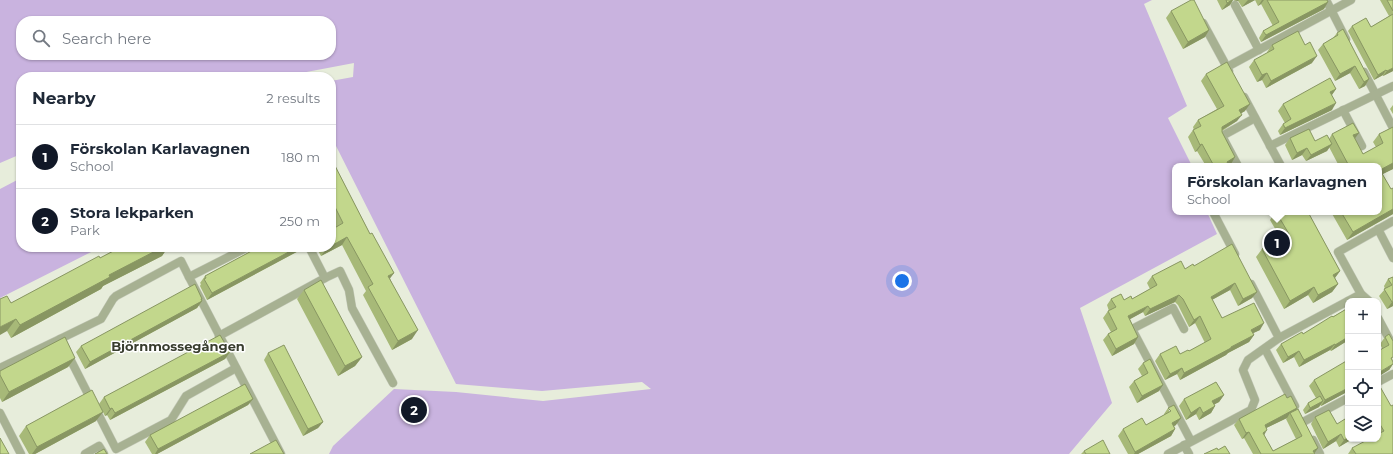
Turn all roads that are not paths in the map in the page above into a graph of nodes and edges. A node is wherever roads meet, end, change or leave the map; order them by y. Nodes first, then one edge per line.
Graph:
1 (1326, 0) edge
2 (1352, 0) edge
3 (1235, 5) dead end
4 (1332, 11) junction
5 (1200, 18) edge
6 (1350, 46) edge
7 (1259, 50) junction
8 (1361, 66) edge
9 (1227, 67) junction
10 (1234, 80) edge
11 (1393, 86) edge
12 (1241, 93) edge
13 (1375, 94) junction
14 (1343, 110) junction
15 (1255, 118) junction
16 (1393, 128) edge
17 (1270, 146) junction
18 (1362, 146) dead end
19 (1236, 163) edge
20 (1279, 163) edge
21 (1215, 215) edge
22 (1393, 221) edge
23 (1378, 229) junction
24 (238, 252) edge
25 (311, 252) edge
26 (1338, 252) junction
27 (1330, 256) edge
28 (1393, 258) edge
29 (1239, 261) edge
30 (1246, 275) edge
31 (189, 277) junction
32 (324, 278) junction
33 (1361, 294) junction
34 (1354, 298) edge
35 (1365, 298) edge
36 (1345, 303) edge
37 (1381, 324) edge
38 (1184, 329) dead end
39 (219, 336) junction
40 (1279, 338) junction
41 (60, 339) junction
42 (1393, 346) edge
43 (1265, 349) junction
44 (0, 368) edge
45 (236, 368) junction
46 (1393, 374) edge
47 (1381, 380) edge
48 (392, 383) dead end
49 (1345, 400) edge
50 (0, 413) edge
51 (1307, 428) junction
52 (1188, 443) junction
53 (116, 449) junction
54 (21, 454) edge
55 (85, 454) edge
56 (104, 454) edge
57 (107, 454) edge
58 (281, 454) edge
59 (1168, 454) edge
60 (1189, 454) edge
61 (1320, 454) edge

1 - 4 lane
2 - 4 lane
3 - 7 lane
4 - 6 lane
4 - 7 lane
5 - 9 lane
7 - 9 lane
8 - 13 lane
9 - 10 lane
11 - 13 lane
12 - 15 lane
13 - 14 lane
13 - 16 lane
14 - 17 lane
14 - 18 lane
15 - 17 lane
15 - 19 lane
17 - 20 lane
21 - 29 lane
22 - 23 lane
23 - 26 lane
23 - 28 lane
24 - 31 lane
25 - 32 lane
26 - 27 lane
26 - 33 lane
30 - 40 lane
31 - 39 lane
31 - 41 lane
32 - 39 lane
32 - 48 lane
33 - 34 lane
33 - 35 lane
36 - 40 lane
37 - 42 lane
38 - 52 lane
39 - 45 lane
40 - 43 lane
41 - 44 lane
41 - 53 lane
43 - 51 lane
43 - 52 lane
45 - 53 lane
45 - 58 lane
46 - 47 lane
49 - 51 lane
50 - 54 lane
51 - 61 lane
52 - 59 lane
52 - 60 lane
53 - 57 lane
55 - 56 lane

